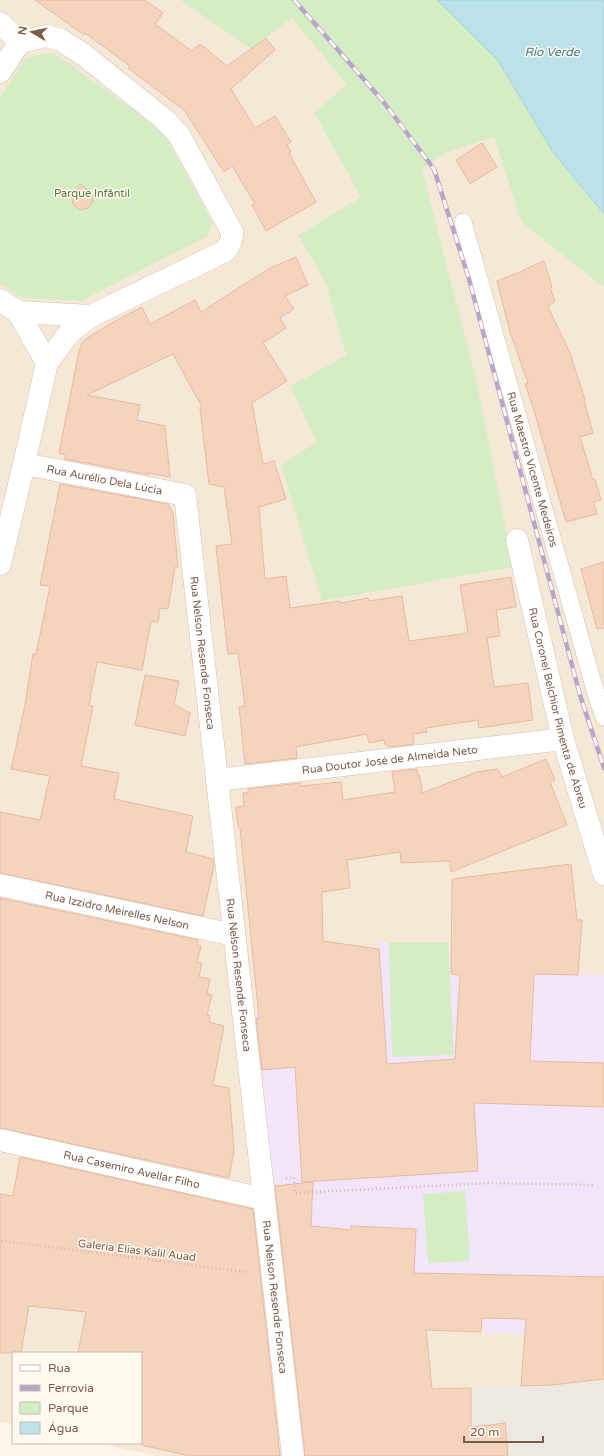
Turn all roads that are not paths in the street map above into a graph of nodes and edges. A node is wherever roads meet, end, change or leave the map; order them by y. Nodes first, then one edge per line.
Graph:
1 (0, 23) edge
2 (20, 42) junction
3 (0, 72) edge
4 (463, 222) dead end
5 (9, 306) edge
6 (91, 316) junction
7 (47, 363) junction
8 (24, 464) junction
9 (185, 495) joint
10 (517, 540) dead end
11 (0, 564) edge
12 (604, 717) edge
13 (563, 739) junction
14 (217, 780) junction
15 (604, 874) edge
16 (0, 885) edge
17 (234, 935) junction
18 (0, 1140) edge
19 (264, 1199) junction
20 (293, 1456) edge

1 - 2 street
2 - 3 street
2 - 6 street
4 - 12 street, Rua Maestro Vicente Medeiros
5 - 6 street
5 - 7 street
6 - 7 street
7 - 8 street
8 - 9 street, Rua Aurélio Dela Lúcia
8 - 11 street
9 - 14 street, Rua Nelson Resende Fonseca
10 - 13 street, Rua Coronel Belchior Pimenta de Abreu
13 - 14 street, Rua Doutor José de Almeida Neto
13 - 15 street, Rua Coronel Belchior Pimenta de Abreu
14 - 17 street, Rua Nelson Resende Fonseca
16 - 17 street, Rua Izzidro Meirelles Nelson
17 - 19 street, Rua Nelson Resende Fonseca
18 - 19 street, Rua Casemiro Avellar Filho
19 - 20 street, Rua Nelson Resende Fonseca

